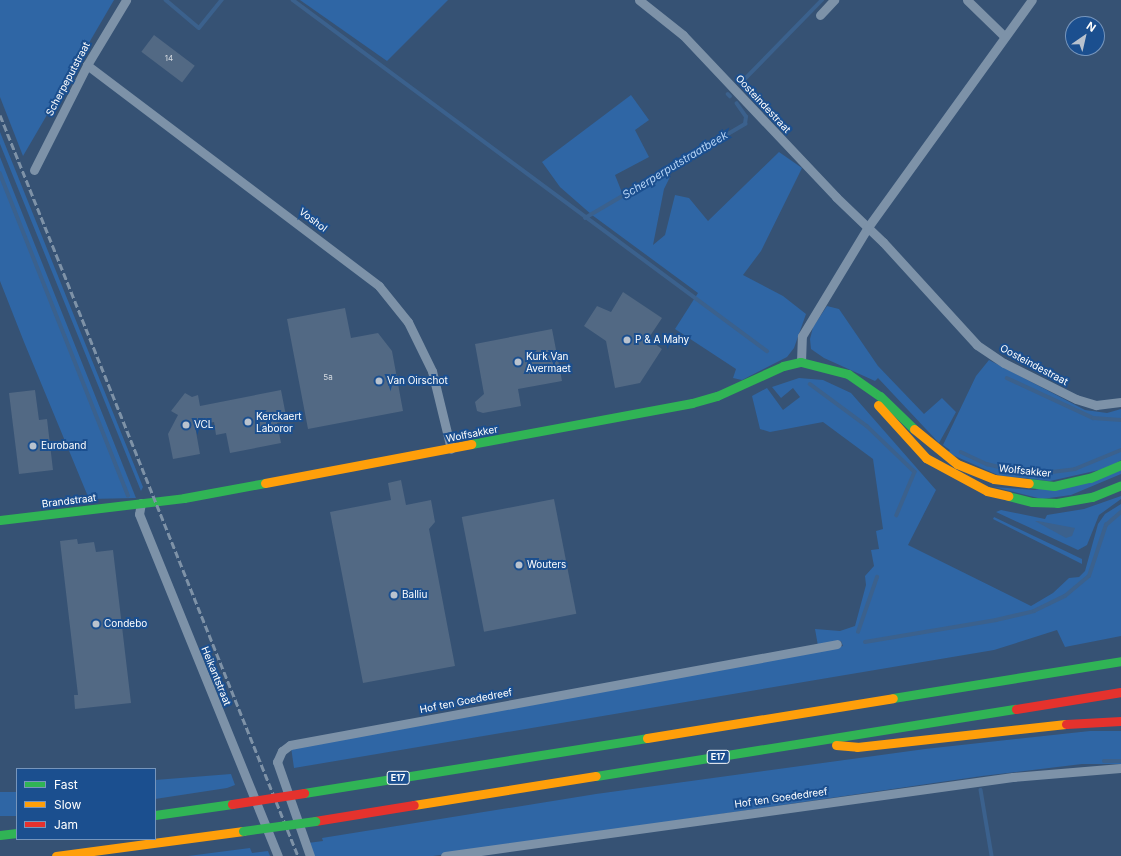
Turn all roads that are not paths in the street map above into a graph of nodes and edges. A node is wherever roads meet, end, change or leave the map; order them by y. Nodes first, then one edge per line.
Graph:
1 (126, 0) edge
2 (639, 0) edge
3 (834, 0) edge
4 (967, 0) edge
5 (1032, 0) edge
6 (820, 15) dead end
7 (1004, 36) junction
8 (87, 65) junction
9 (34, 170) dead end
10 (868, 227) junction
11 (801, 362) junction
12 (861, 383) junction
13 (1121, 402) edge
14 (451, 449) junction
15 (1121, 465) edge
16 (1121, 485) edge
17 (1121, 492) edge
18 (1092, 497) junction
19 (141, 503) junction
20 (0, 520) edge
21 (837, 644) dead end
22 (1121, 660) edge
23 (1121, 692) edge
24 (1121, 721) edge
25 (810, 743) junction
26 (1121, 768) edge
27 (156, 816) edge
28 (16, 833) edge
29 (0, 835) edge
30 (56, 856) edge
31 (278, 856) edge
32 (310, 856) edge
33 (444, 856) edge

1 - 8 street, Scherpeputstraat
2 - 10 street, Oosteindestraat
3 - 6 street
4 - 7 street
5 - 7 street
7 - 10 street
8 - 9 street, Scherpeputstraat
8 - 14 street, Voshol
10 - 11 street
10 - 13 street, Oosteindestraat
11 - 12 main road, Wolfsakker
11 - 14 main road, Wolfsakker
12 - 15 main road, Wolfsakker
12 - 18 main road, Wolfsakker
14 - 19 main road, Wolfsakker
16 - 18 main road, Wolfsakker
17 - 18 main road, Wolfsakker
19 - 20 main road, Brandstraat
19 - 31 street, Heikantstraat
21 - 32 street, Hof ten Goededreef
22 - 27 main road, E17, bridge
23 - 25 main road, E17
24 - 25 main road
25 - 30 main road, E17, bridge
26 - 33 street, Hof ten Goededreef
28 - 29 main road

